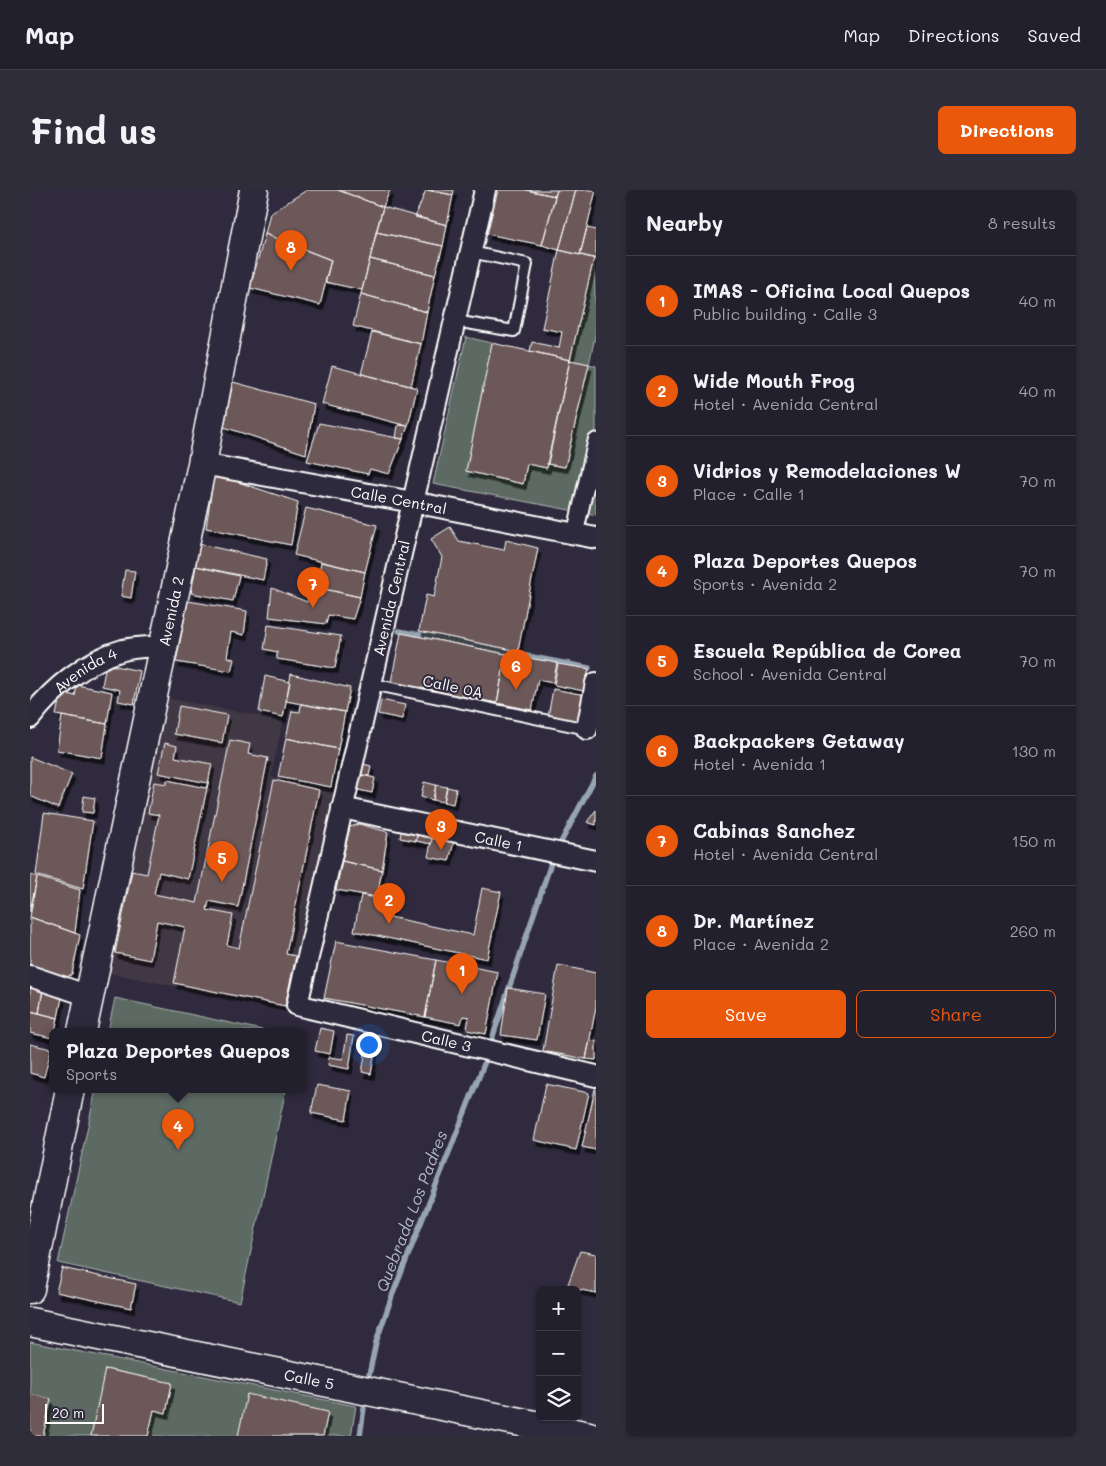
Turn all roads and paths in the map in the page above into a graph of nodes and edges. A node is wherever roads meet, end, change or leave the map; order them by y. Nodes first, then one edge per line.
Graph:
1 (254, 190) edge
2 (485, 190) edge
3 (471, 252) junction
4 (455, 321) junction
5 (596, 441) edge
6 (202, 464) junction
7 (413, 502) junction
8 (575, 534) junction
9 (596, 538) edge
10 (162, 646) junction
11 (596, 683) edge
12 (372, 684) junction
13 (30, 718) edge
14 (587, 729) joint
15 (342, 808) junction
16 (596, 861) edge
17 (30, 976) edge
18 (89, 996) junction
19 (297, 1005) joint
20 (83, 1028) edge
21 (596, 1076) edge
22 (69, 1093) edge
23 (33, 1259) edge
24 (30, 1289) edge
25 (30, 1322) edge
26 (589, 1436) edge

1 - 6 main road, Avenida 2
2 - 3 street, Avenida Central
3 - 4 street, Avenida Central
3 - 4 lane
4 - 7 street, Avenida Central
5 - 8 street
6 - 7 street, Calle Central
6 - 10 main road, Avenida 2
7 - 8 street, Calle Central
7 - 12 street, Avenida Central
8 - 9 street, Calle Central
10 - 13 street, Avenida 4
10 - 18 main road, Avenida 2
11 - 14 street
12 - 14 lane, Calle 0A
12 - 15 street, Avenida Central
15 - 16 street, Calle 1
15 - 19 street, Avenida Central
17 - 18 street
18 - 20 main road, Avenida 2
19 - 21 street, Calle 3
22 - 23 main road
23 - 24 main road
25 - 26 main road, Calle 5

